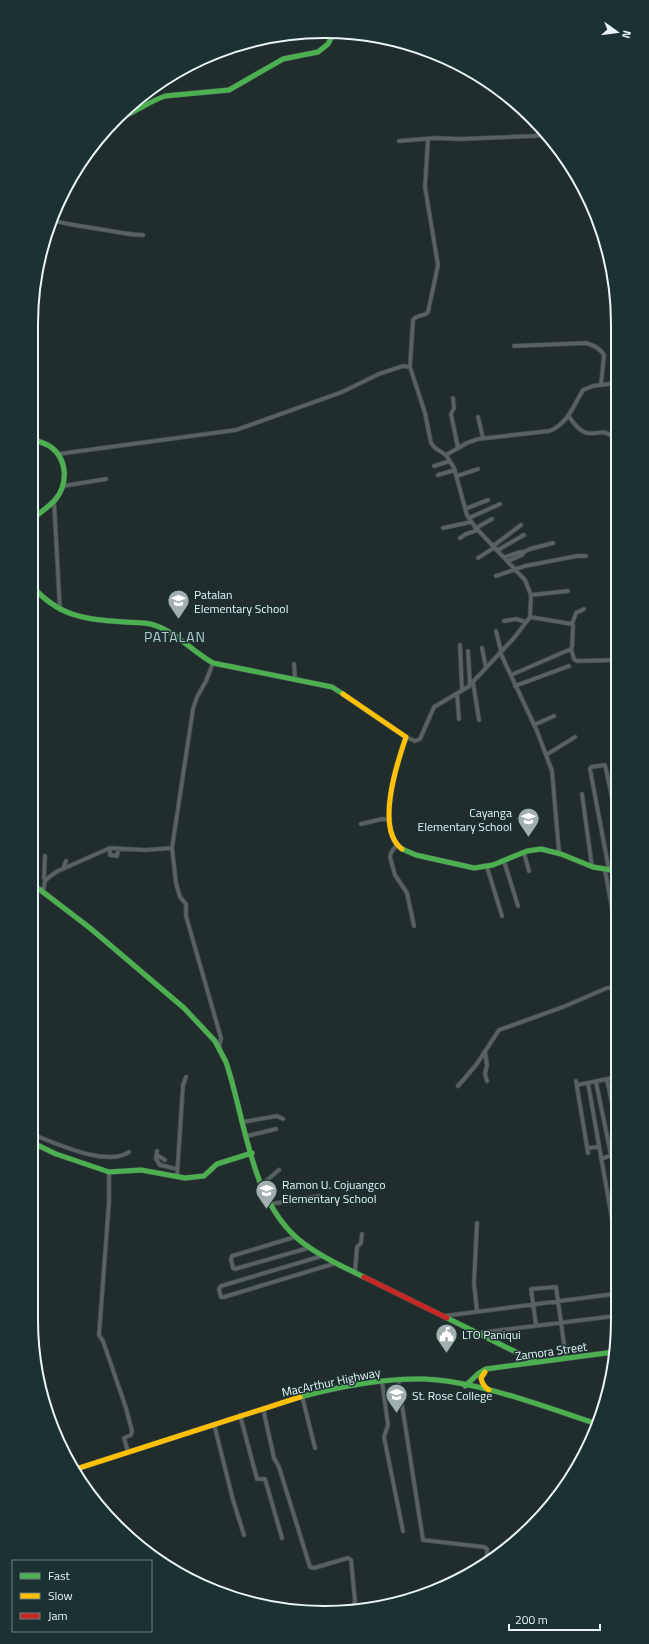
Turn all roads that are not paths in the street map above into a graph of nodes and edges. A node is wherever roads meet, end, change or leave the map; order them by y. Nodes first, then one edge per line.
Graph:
1 (331, 38) edge
2 (130, 114) edge
3 (539, 135) edge
4 (428, 139) junction
5 (399, 141) dead end
6 (57, 222) edge
7 (143, 235) dead end
8 (514, 346) dead end
9 (410, 368) junction
10 (611, 384) edge
11 (601, 385) junction
12 (453, 398) dead end
13 (568, 416) junction
14 (478, 417) dead end
15 (611, 436) edge
16 (483, 438) junction
17 (38, 441) edge
18 (458, 448) junction
19 (58, 454) junction
20 (446, 455) junction
21 (450, 461) junction
22 (434, 466) dead end
23 (478, 469) dead end
24 (455, 470) junction
25 (438, 475) dead end
26 (457, 476) junction
27 (106, 479) dead end
28 (62, 486) junction
29 (488, 500) dead end
30 (54, 501) junction
31 (500, 504) dead end
32 (465, 509) junction
33 (38, 514) edge
34 (470, 520) junction
35 (492, 520) dead end
36 (521, 525) dead end
37 (443, 528) dead end
38 (477, 529) junction
39 (524, 535) dead end
40 (460, 538) dead end
41 (553, 543) dead end
42 (495, 548) junction
43 (524, 552) junction
44 (586, 556) dead end
45 (504, 557) junction
46 (478, 558) dead end
47 (508, 561) junction
48 (517, 570) junction
49 (496, 576) dead end
50 (568, 591) dead end
51 (38, 592) edge
52 (531, 595) junction
53 (584, 609) dead end
54 (60, 610) junction
55 (530, 617) junction
56 (504, 621) dead end
57 (526, 622) junction
58 (572, 624) junction
59 (496, 631) dead end
60 (460, 645) dead end
61 (482, 648) dead end
62 (571, 649) junction
63 (468, 651) dead end
64 (501, 652) junction
65 (611, 660) edge
66 (213, 663) junction
67 (294, 664) dead end
68 (569, 666) dead end
69 (486, 668) junction
70 (511, 675) junction
71 (295, 679) junction
72 (471, 683) junction
73 (516, 686) junction
74 (462, 691) junction
75 (457, 694) junction
76 (554, 716) dead end
77 (459, 719) dead end
78 (479, 720) dead end
79 (534, 725) junction
80 (575, 737) dead end
81 (406, 738) junction
82 (546, 755) junction
83 (611, 792) edge
84 (582, 794) dead end
85 (390, 820) junction
86 (361, 824) dead end
87 (397, 844) junction
88 (110, 848) junction
89 (172, 848) junction
90 (118, 849) junction
91 (559, 852) junction
92 (524, 853) junction
93 (45, 856) dead end
94 (66, 861) dead end
95 (504, 861) junction
96 (487, 867) junction
97 (592, 867) junction
98 (63, 869) junction
99 (607, 870) junction
100 (611, 870) edge
101 (529, 871) dead end
102 (46, 880) junction
103 (38, 890) edge
104 (43, 892) junction
105 (611, 896) edge
106 (518, 906) dead end
107 (502, 916) dead end
108 (414, 926) dead end
109 (611, 988) edge
110 (219, 1048) junction
111 (485, 1052) junction
112 (186, 1077) dead end
113 (611, 1079) edge
114 (607, 1080) junction
115 (487, 1081) dead end
116 (576, 1081) dead end
117 (596, 1082) junction
118 (588, 1083) junction
119 (577, 1085) junction
120 (458, 1086) dead end
121 (611, 1098) edge
122 (283, 1119) dead end
123 (243, 1122) junction
124 (276, 1128) dead end
125 (247, 1136) junction
126 (38, 1137) edge
127 (611, 1142) edge
128 (38, 1145) edge
129 (598, 1147) junction
130 (70, 1150) junction
131 (129, 1152) dead end
132 (252, 1153) junction
133 (611, 1155) edge
134 (68, 1158) junction
135 (601, 1159) junction
136 (165, 1160) dead end
137 (177, 1168) junction
138 (279, 1170) dead end
139 (109, 1172) junction
140 (177, 1177) junction
141 (261, 1185) junction
142 (319, 1196) dead end
143 (270, 1204) junction
144 (611, 1215) edge
145 (476, 1223) dead end
146 (362, 1234) dead end
147 (295, 1237) junction
148 (308, 1248) junction
149 (322, 1256) junction
150 (336, 1263) junction
151 (355, 1272) junction
152 (611, 1294) edge
153 (558, 1301) junction
154 (532, 1305) junction
155 (477, 1311) junction
156 (443, 1316) junction
157 (611, 1316) edge
158 (561, 1322) junction
159 (536, 1325) junction
160 (477, 1333) junction
161 (609, 1353) edge
162 (566, 1358) junction
163 (536, 1362) junction
164 (486, 1370) junction
165 (398, 1379) junction
166 (382, 1381) junction
167 (468, 1386) junction
168 (498, 1394) junction
169 (302, 1396) junction
170 (263, 1408) junction
171 (240, 1415) junction
172 (592, 1422) edge
173 (214, 1424) junction
174 (315, 1448) dead end
175 (128, 1452) junction
176 (79, 1468) edge
177 (403, 1531) dead end
178 (244, 1535) dead end
179 (282, 1538) dead end
180 (486, 1556) edge
181 (355, 1604) edge

1 - 2 main road
3 - 4 street
4 - 5 street
4 - 9 street
6 - 7 street
8 - 11 street
9 - 19 street
9 - 20 street
10 - 11 street
11 - 13 street
12 - 18 street
13 - 15 street
13 - 16 street
14 - 16 street
16 - 18 street
17 - 19 main road
18 - 20 street
19 - 28 main road
20 - 21 street
21 - 22 street
21 - 24 street
23 - 26 street
24 - 25 street
24 - 26 street
26 - 32 street
27 - 28 street
28 - 30 main road
29 - 32 street
30 - 33 main road
30 - 54 street
31 - 34 street
32 - 34 street
34 - 37 street
34 - 38 street
35 - 38 street
36 - 42 street
38 - 40 street
38 - 42 street
39 - 42 street
41 - 43 street
42 - 45 street
42 - 46 street
43 - 45 street
43 - 47 street
44 - 48 street
45 - 47 street
47 - 48 street
48 - 49 street
48 - 52 street
50 - 52 street
51 - 54 main road
52 - 55 street
53 - 58 street
54 - 66 main road
55 - 57 street
55 - 58 street
56 - 57 street
57 - 64 street
58 - 62 street
59 - 64 street
60 - 74 street
61 - 69 street
62 - 65 street
62 - 70 street
63 - 72 street
64 - 69 street
64 - 70 street
66 - 71 main road
66 - 89 street
67 - 71 street
68 - 73 street
69 - 72 street
70 - 73 street
71 - 81 main road
72 - 74 street
72 - 78 street
73 - 79 street
74 - 75 street
75 - 77 street
75 - 81 street
76 - 79 street
79 - 82 street
80 - 82 street
81 - 85 main road
82 - 91 street
83 - 99 street
84 - 97 street
85 - 86 street
85 - 87 main road
87 - 96 main road
87 - 108 street
88 - 90 street
88 - 90 street
88 - 98 street
89 - 90 street
89 - 110 street
91 - 92 main road
91 - 97 main road
92 - 95 main road
92 - 101 street
93 - 102 street
94 - 98 street
95 - 96 main road
95 - 106 street
96 - 107 street
97 - 99 main road
98 - 102 street
99 - 100 main road
99 - 105 street
102 - 104 street
103 - 104 main road
104 - 110 main road
109 - 111 street
110 - 123 main road
111 - 115 street
111 - 120 street
112 - 137 street
113 - 114 street
114 - 117 street
114 - 121 street
116 - 119 street
117 - 118 street
117 - 127 street
118 - 119 street
118 - 129 street
119 - 129 street
122 - 123 street
123 - 125 main road
124 - 125 street
125 - 132 main road
126 - 130 street
128 - 134 main road
129 - 135 street
130 - 131 street
130 - 134 street
132 - 140 main road
132 - 141 main road
133 - 135 street
134 - 139 main road
135 - 144 street
136 - 137 street
137 - 140 street
138 - 141 street
139 - 140 main road
139 - 175 street
141 - 143 main road
142 - 143 street
143 - 147 main road
145 - 155 street
146 - 151 street
147 - 148 main road
147 - 148 street
148 - 149 main road
149 - 150 main road
149 - 150 street
150 - 151 main road
151 - 156 main road
152 - 153 street
153 - 154 street
153 - 154 street
153 - 158 street
154 - 155 street
154 - 159 street
155 - 156 street
156 - 160 main road
157 - 158 street
158 - 159 street
158 - 162 street
159 - 160 street
160 - 163 main road
161 - 162 main road, Zamora Street
162 - 163 main road, Zamora Street
163 - 164 main road, Zamora Street
164 - 167 main road
164 - 168 main road
165 - 166 main road, MacArthur Highway
165 - 167 main road, MacArthur Highway
165 - 180 street
166 - 169 main road, MacArthur Highway
166 - 177 street
167 - 168 main road, MacArthur Highway
168 - 172 main road, MacArthur Highway
169 - 170 main road, MacArthur Highway
169 - 174 street
170 - 171 main road, MacArthur Highway
170 - 181 street
171 - 173 main road, MacArthur Highway
171 - 179 street
173 - 175 main road, MacArthur Highway
173 - 178 street
175 - 176 main road, MacArthur Highway

